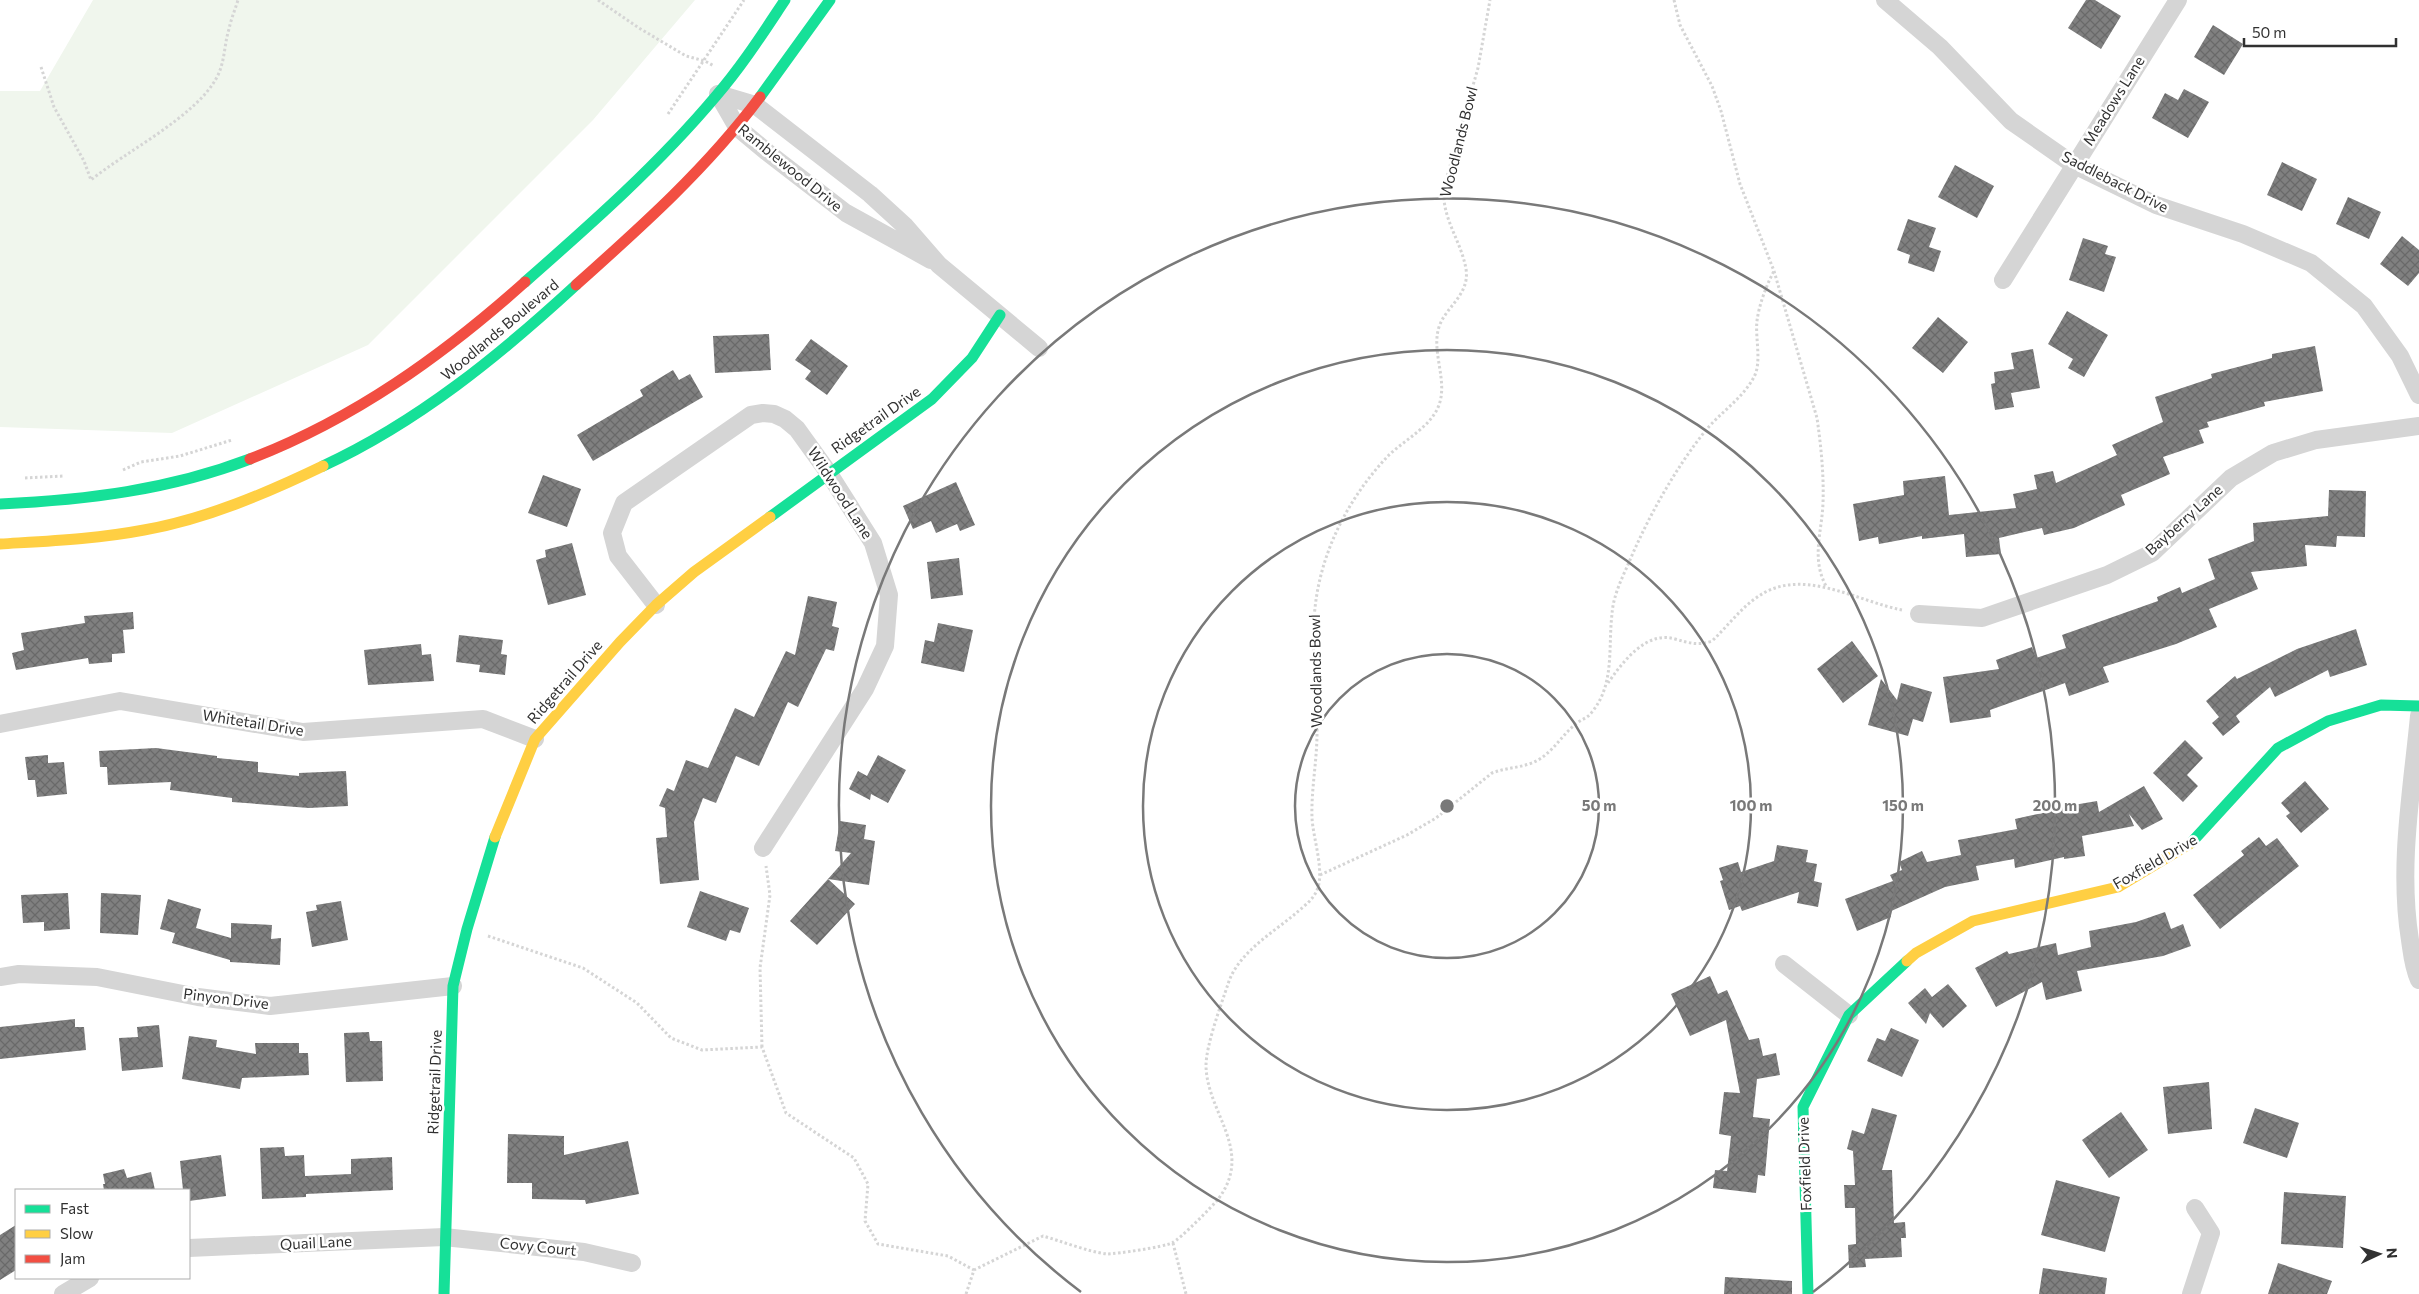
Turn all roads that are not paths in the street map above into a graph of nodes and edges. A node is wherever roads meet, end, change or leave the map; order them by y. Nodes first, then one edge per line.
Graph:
1 (785, 0) edge
2 (830, 0) edge
3 (1885, 0) edge
4 (2178, 0) edge
5 (718, 94) junction
6 (755, 105) junction
7 (737, 127) junction
8 (2074, 165) junction
9 (940, 265) junction
10 (2004, 280) dead end
11 (1000, 315) junction
12 (1039, 348) dead end
13 (2419, 395) edge
14 (2419, 426) edge
15 (828, 472) junction
16 (0, 504) edge
17 (0, 544) edge
18 (656, 605) junction
19 (1919, 614) road end
20 (2419, 706) edge
21 (2419, 716) edge
22 (0, 724) edge
23 (535, 739) junction
24 (763, 848) road end
25 (1784, 964) dead end
26 (0, 977) edge
27 (2419, 980) edge
28 (453, 986) junction
29 (1849, 1015) junction
30 (2195, 1208) dead end
31 (444, 1237) junction
32 (190, 1248) edge
33 (632, 1263) dead end
34 (88, 1279) edge
35 (63, 1294) edge
36 (444, 1294) edge
37 (1808, 1294) edge
38 (2191, 1294) edge

1 - 5 street, Woodlands Boulevard
2 - 6 street, Woodlands Boulevard
3 - 8 street, Saddleback Drive
4 - 8 street, Meadows Lane
5 - 6 street, Ramblewood Drive
5 - 7 street, Ramblewood Drive
5 - 16 street, Woodlands Boulevard
6 - 7 street, Woodlands Boulevard
6 - 9 street, Ramblewood Drive
7 - 9 street, Ramblewood Drive
7 - 17 street, Woodlands Boulevard
8 - 10 street, Meadows Lane
8 - 13 street, Saddleback Drive
9 - 11 street, Ramblewood Drive
11 - 12 street, Ramblewood Drive
11 - 15 street, Ridgetrail Drive
14 - 19 street, Bayberry Lane
15 - 18 street, Ridgetrail Drive
15 - 18 street, Wildwood Lane
15 - 24 street, Wildwood Lane
18 - 23 street, Ridgetrail Drive
20 - 29 street, Foxfield Drive
21 - 27 street
22 - 23 street, Whitetail Drive
23 - 28 street, Ridgetrail Drive
25 - 29 street
26 - 28 street, Pinyon Drive
28 - 31 street, Ridgetrail Drive
29 - 37 street, Foxfield Drive
30 - 38 street
31 - 32 street, Quail Lane
31 - 33 street, Covy Court
31 - 36 street, Ridgetrail Drive
34 - 35 street

